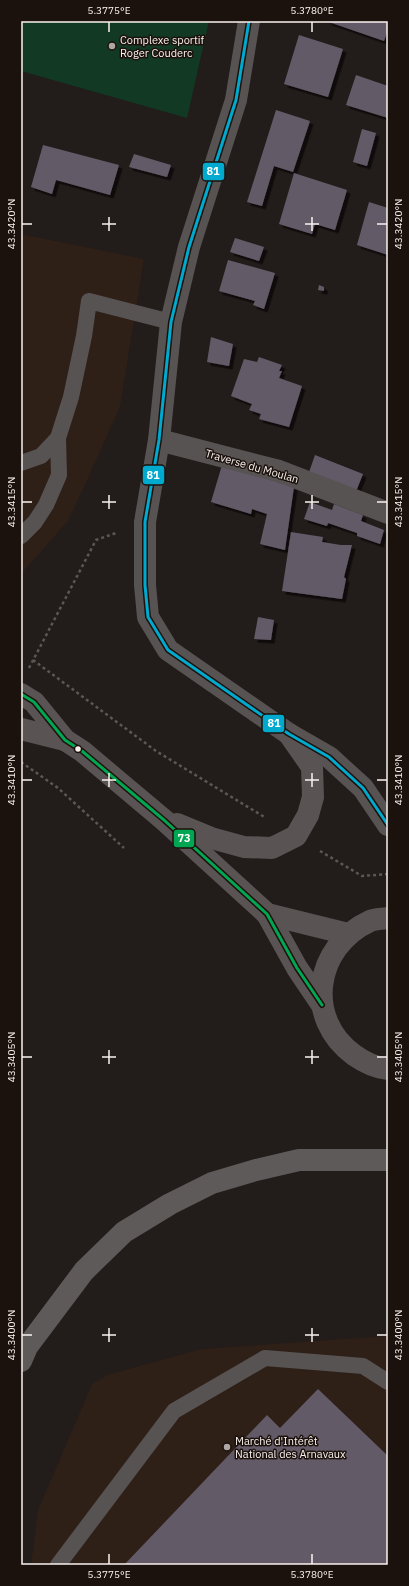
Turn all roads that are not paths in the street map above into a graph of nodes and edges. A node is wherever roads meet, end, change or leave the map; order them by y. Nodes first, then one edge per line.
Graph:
1 (249, 21) edge
2 (171, 322) junction
3 (58, 438) junction
4 (159, 440) junction
5 (21, 463) edge
6 (388, 513) edge
7 (21, 536) edge
8 (21, 694) edge
9 (21, 729) edge
10 (289, 734) junction
11 (65, 740) junction
12 (164, 820) junction
13 (388, 825) edge
14 (267, 914) junction
15 (388, 918) edge
16 (348, 934) junction
17 (322, 1005) junction
18 (388, 1069) edge
19 (388, 1160) edge
20 (21, 1361) edge
21 (388, 1382) edge
22 (58, 1565) edge

1 - 2 street
2 - 3 lane
2 - 4 street
3 - 5 lane
3 - 7 lane
4 - 6 street, Traverse du Moulan
4 - 10 street
8 - 11 main road
9 - 11 main road
10 - 12 main road
10 - 13 street
11 - 12 main road
12 - 14 main road
14 - 16 main road
14 - 17 main road
15 - 16 main road
16 - 17 main road
17 - 18 main road
19 - 20 highway
21 - 22 lane

